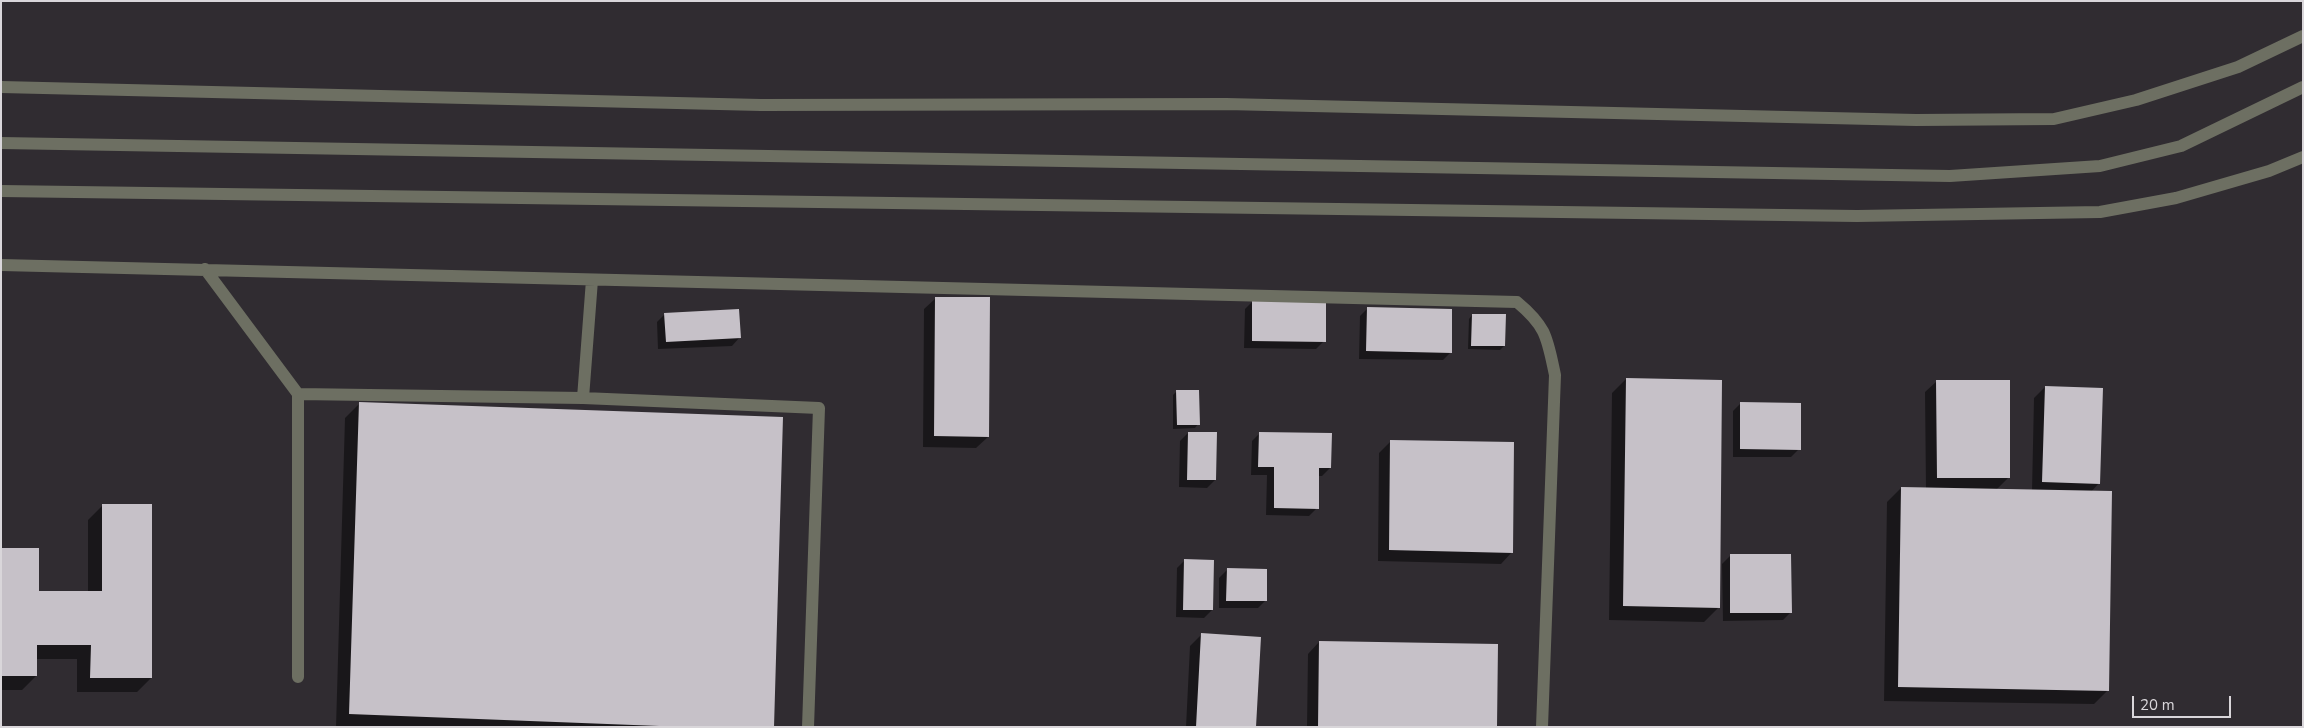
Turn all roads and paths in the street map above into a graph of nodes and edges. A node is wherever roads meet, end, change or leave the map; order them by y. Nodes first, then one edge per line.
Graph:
1 (2303, 36) edge
2 (1, 87) edge
3 (2303, 87) edge
4 (1, 143) edge
5 (2303, 157) edge
6 (1, 191) edge
7 (1, 265) edge
8 (205, 269) junction
9 (592, 280) junction
10 (298, 394) junction
11 (583, 398) junction
12 (298, 677) dead end
13 (808, 727) edge
14 (1542, 727) edge

1 - 2 street
3 - 4 street
5 - 6 street
7 - 8 street
8 - 9 street
8 - 10 street
9 - 11 street
9 - 14 street
10 - 11 street
10 - 12 street
11 - 13 street

